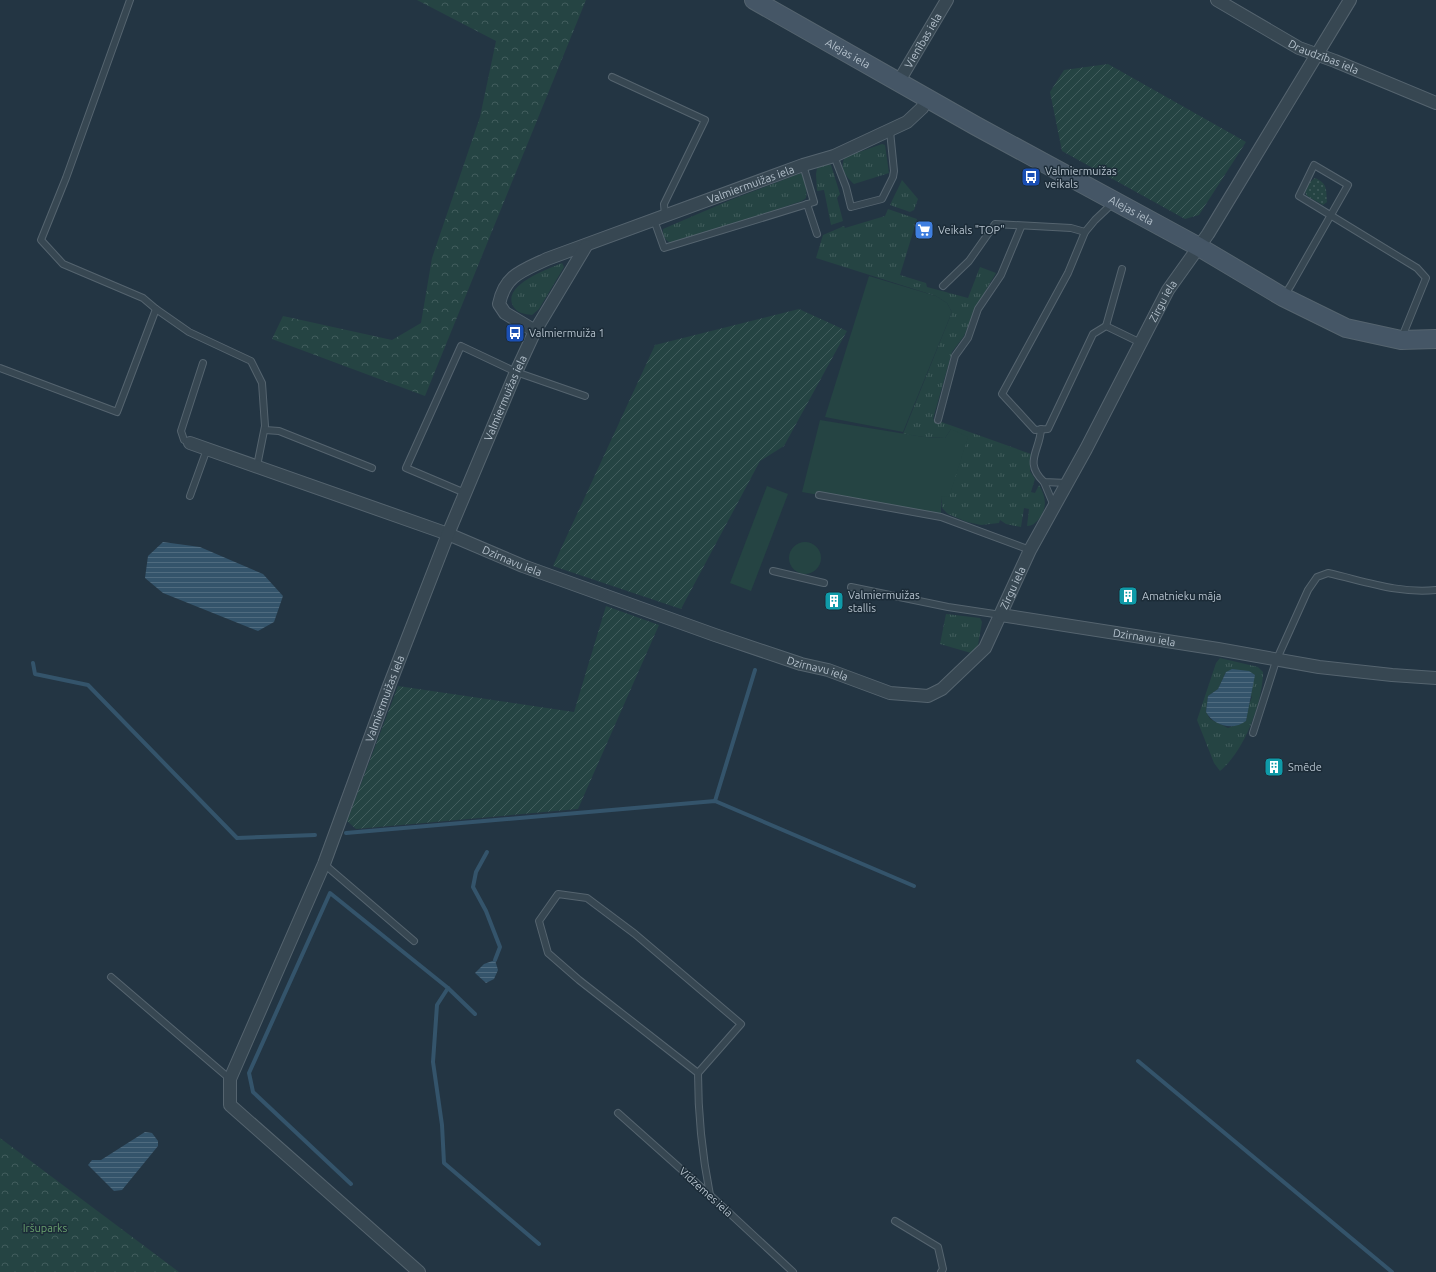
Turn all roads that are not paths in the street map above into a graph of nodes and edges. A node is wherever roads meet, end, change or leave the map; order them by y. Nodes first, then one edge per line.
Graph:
1 (130, 0) edge
2 (754, 0) edge
3 (947, 0) edge
4 (1217, 0) edge
5 (1350, 0) edge
6 (1316, 55) junction
7 (612, 77) dead end
8 (899, 81) junction
9 (927, 98) junction
10 (1436, 103) edge
11 (890, 131) junction
12 (834, 156) junction
13 (803, 165) junction
14 (1114, 202) junction
15 (807, 204) junction
16 (1331, 216) junction
17 (660, 218) junction
18 (1021, 226) junction
19 (1085, 232) junction
20 (817, 234) dead end
21 (586, 246) junction
22 (1199, 247) junction
23 (1122, 269) dead end
24 (943, 286) dead end
25 (1283, 297) junction
26 (156, 309) junction
27 (1106, 326) junction
28 (535, 331) junction
29 (1436, 339) edge
30 (1401, 340) junction
31 (1141, 343) junction
32 (203, 363) dead end
33 (0, 368) edge
34 (516, 372) junction
35 (585, 396) dead end
36 (938, 420) dead end
37 (265, 430) junction
38 (1041, 430) junction
39 (190, 443) joint
40 (207, 449) junction
41 (257, 466) junction
42 (372, 468) dead end
43 (1044, 482) junction
44 (1068, 483) junction
45 (465, 493) junction
46 (819, 495) dead end
47 (190, 496) dead end
48 (1054, 508) junction
49 (448, 534) junction
50 (1030, 550) junction
51 (773, 571) dead end
52 (824, 583) dead end
53 (851, 587) dead end
54 (1436, 590) edge
55 (1001, 615) junction
56 (1276, 661) junction
57 (1436, 678) edge
58 (1253, 733) dead end
59 (324, 864) junction
60 (414, 941) dead end
61 (112, 977) dead end
62 (698, 1073) junction
63 (230, 1079) junction
64 (618, 1113) dead end
65 (710, 1195) junction
66 (896, 1221) dead end
67 (419, 1272) edge
68 (793, 1272) edge
69 (941, 1272) edge

1 - 26 lane
2 - 8 main road, Alejas iela
3 - 8 street, Vienības iela
4 - 6 street, Draudzības iela
5 - 6 street, Zirgu iela
6 - 10 street, Draudzības iela
6 - 22 street, Zirgu iela
7 - 17 lane
8 - 9 main road, Alejas iela
9 - 11 street, Valmiermuižas iela
9 - 14 main road, Alejas iela
11 - 12 street, Valmiermuižas iela
11 - 12 lane
12 - 13 street, Valmiermuižas iela
13 - 15 lane
13 - 17 street, Valmiermuižas iela
14 - 19 lane
14 - 22 main road, Alejas iela
15 - 17 lane
15 - 20 lane
16 - 16 lane
16 - 25 lane
16 - 30 lane
17 - 21 street, Valmiermuižas iela
18 - 19 lane
18 - 24 lane
18 - 36 lane
19 - 38 lane
21 - 28 street, Valmiermuižas iela
21 - 28 street
22 - 25 main road, Alejas iela
22 - 31 street, Zirgu iela
23 - 27 lane
25 - 30 main road, Alejas iela
26 - 33 lane
26 - 37 lane
27 - 31 lane
27 - 38 lane
28 - 34 street, Valmiermuižas iela
29 - 30 main road, Alejas iela
31 - 44 street, Zirgu iela
32 - 39 lane
34 - 35 lane
34 - 45 street, Valmiermuižas iela
34 - 45 lane
37 - 41 lane
37 - 42 lane
38 - 43 lane
39 - 40 street, Dzirnavu iela
40 - 41 street, Dzirnavu iela
40 - 47 lane
41 - 49 street, Dzirnavu iela
43 - 44 lane
43 - 48 lane
44 - 48 street, Zirgu iela
45 - 49 street, Valmiermuižas iela
46 - 50 lane
48 - 50 street, Zirgu iela
49 - 55 street, Dzirnavu iela
49 - 59 street, Valmiermuižas iela
50 - 55 street, Zirgu iela
51 - 52 lane
53 - 55 lane
54 - 56 lane
55 - 56 street, Dzirnavu iela
56 - 57 street, Dzirnavu iela
56 - 58 lane
59 - 60 lane
59 - 63 street, Valmiermuižas iela
61 - 63 lane
62 - 62 lane
62 - 65 lane
63 - 67 street
64 - 65 lane, Vidzemes iela
65 - 68 lane, Vidzemes iela
66 - 69 lane

